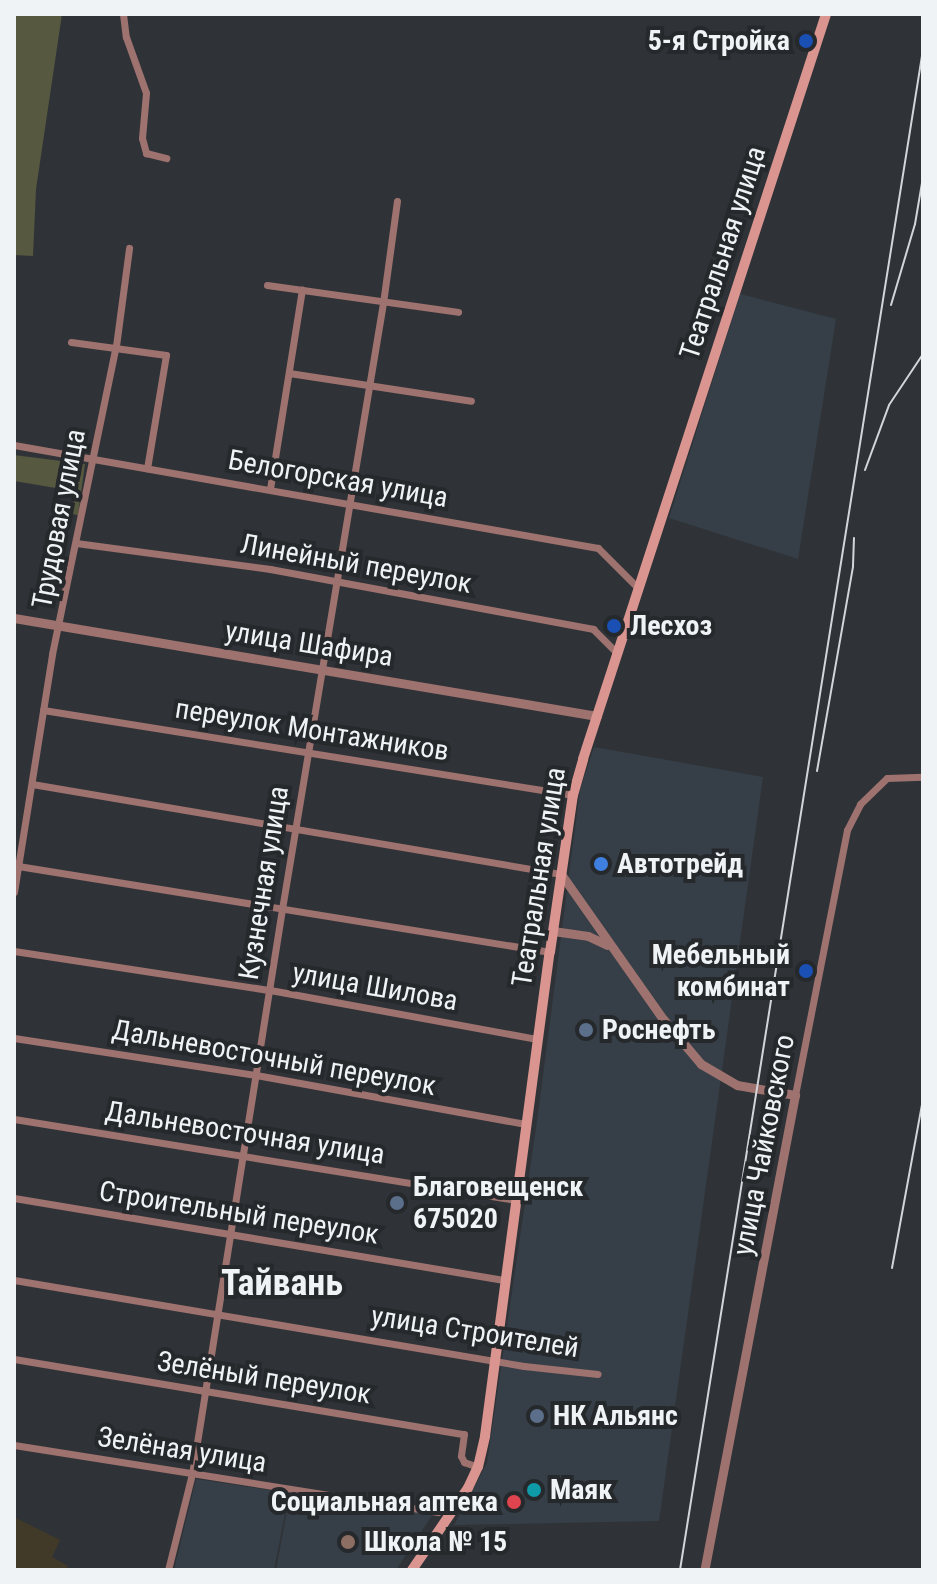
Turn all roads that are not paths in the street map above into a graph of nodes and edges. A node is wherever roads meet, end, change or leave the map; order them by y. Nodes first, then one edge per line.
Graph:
1 (123, 14) edge
2 (826, 14) edge
3 (166, 158) dead end
4 (397, 201) dead end
5 (129, 248) dead end
6 (267, 285) dead end
7 (302, 290) junction
8 (383, 303) junction
9 (458, 312) dead end
10 (71, 342) dead end
11 (116, 346) junction
12 (289, 373) junction
13 (370, 386) junction
14 (471, 401) dead end
15 (14, 445) edge
16 (94, 458) junction
17 (147, 468) junction
18 (270, 489) junction
19 (350, 504) junction
20 (76, 543) junction
21 (335, 582) junction
22 (639, 589) junction
23 (14, 618) edge
24 (61, 626) junction
25 (618, 654) junction
26 (323, 668) junction
27 (43, 710) junction
28 (597, 716) junction
29 (307, 751) junction
30 (923, 777) edge
31 (32, 784) junction
32 (573, 795) junction
33 (295, 829) junction
34 (18, 866) junction
35 (561, 874) junction
36 (14, 892) edge
37 (282, 909) junction
38 (553, 931) junction
39 (612, 949) junction
40 (14, 951) edge
41 (550, 952) junction
42 (270, 990) junction
43 (14, 1038) edge
44 (538, 1039) junction
45 (256, 1075) junction
46 (795, 1095) junction
47 (14, 1119) edge
48 (526, 1124) junction
49 (244, 1154) junction
50 (14, 1198) edge
51 (515, 1200) junction
52 (231, 1233) junction
53 (14, 1280) edge
54 (505, 1280) junction
55 (217, 1312) junction
56 (14, 1359) edge
57 (494, 1359) junction
58 (598, 1374) dead end
59 (205, 1391) junction
60 (14, 1445) edge
61 (478, 1467) junction
62 (192, 1474) junction
63 (438, 1512) dead end
64 (168, 1570) edge
65 (412, 1570) edge
66 (704, 1570) edge

1 - 3 street
2 - 22 main road, Театральная улица
4 - 8 street, Кузнечная улица
5 - 11 street, Трудовая улица
6 - 7 street
7 - 8 street
7 - 12 street
8 - 9 street
8 - 13 street, Кузнечная улица
10 - 11 street
11 - 16 street, Трудовая улица
11 - 17 street
12 - 13 street
12 - 18 street
13 - 14 street
13 - 19 street, Кузнечная улица
15 - 16 street, Белогорская улица
16 - 17 street, Белогорская улица
16 - 20 street, Трудовая улица
17 - 18 street, Белогорская улица
18 - 19 street, Белогорская улица
19 - 21 street, Кузнечная улица
19 - 22 street, Белогорская улица
20 - 21 street, Линейный переулок
20 - 24 street, Трудовая улица
21 - 25 street, Линейный переулок
21 - 26 street, Кузнечная улица
22 - 25 main road, Театральная улица
23 - 24 street, улица Шафира
24 - 26 street, улица Шафира
24 - 27 street, Трудовая улица
25 - 28 main road, Театральная улица
26 - 28 street, улица Шафира
26 - 29 street, Кузнечная улица
27 - 29 street, переулок Монтажников
27 - 31 street, Трудовая улица
28 - 32 main road, Театральная улица
29 - 32 street, переулок Монтажников
29 - 33 street, Кузнечная улица
30 - 46 street, улица Чайковского
31 - 33 street
31 - 34 street, Трудовая улица
32 - 35 main road, Театральная улица
33 - 35 street
33 - 37 street, Кузнечная улица
34 - 36 street, Трудовая улица
34 - 37 street
35 - 38 main road, Театральная улица
35 - 39 street
37 - 41 street
37 - 42 street, Кузнечная улица
38 - 39 street
38 - 41 main road, Театральная улица
39 - 46 street
40 - 42 street, улица Шилова
41 - 44 main road, Театральная улица
42 - 44 street, улица Шилова
42 - 45 street, Кузнечная улица
43 - 45 street, Дальневосточный переулок
44 - 48 main road, Театральная улица
45 - 48 street, Дальневосточный переулок
45 - 49 street, Кузнечная улица
46 - 66 street, улица Чайковского
47 - 49 street, Дальневосточная улица
48 - 51 main road, Театральная улица
49 - 51 street, Дальневосточная улица
49 - 52 street, Кузнечная улица
50 - 52 street, Строительный переулок
51 - 54 main road, Театральная улица
52 - 54 street, Строительный переулок
52 - 55 street, Кузнечная улица
53 - 55 street, улица Строителей
54 - 57 main road, Театральная улица
55 - 57 street, улица Строителей
55 - 59 street, Кузнечная улица
56 - 59 street, Зелёный переулок
57 - 58 street, улица Строителей
57 - 61 main road, Театральная улица
59 - 61 street, Зелёный переулок
59 - 62 street, Кузнечная улица
60 - 62 street, Зелёная улица
61 - 65 main road, Театральная улица
62 - 63 street, Зелёная улица
62 - 64 street, Кузнечная улица

